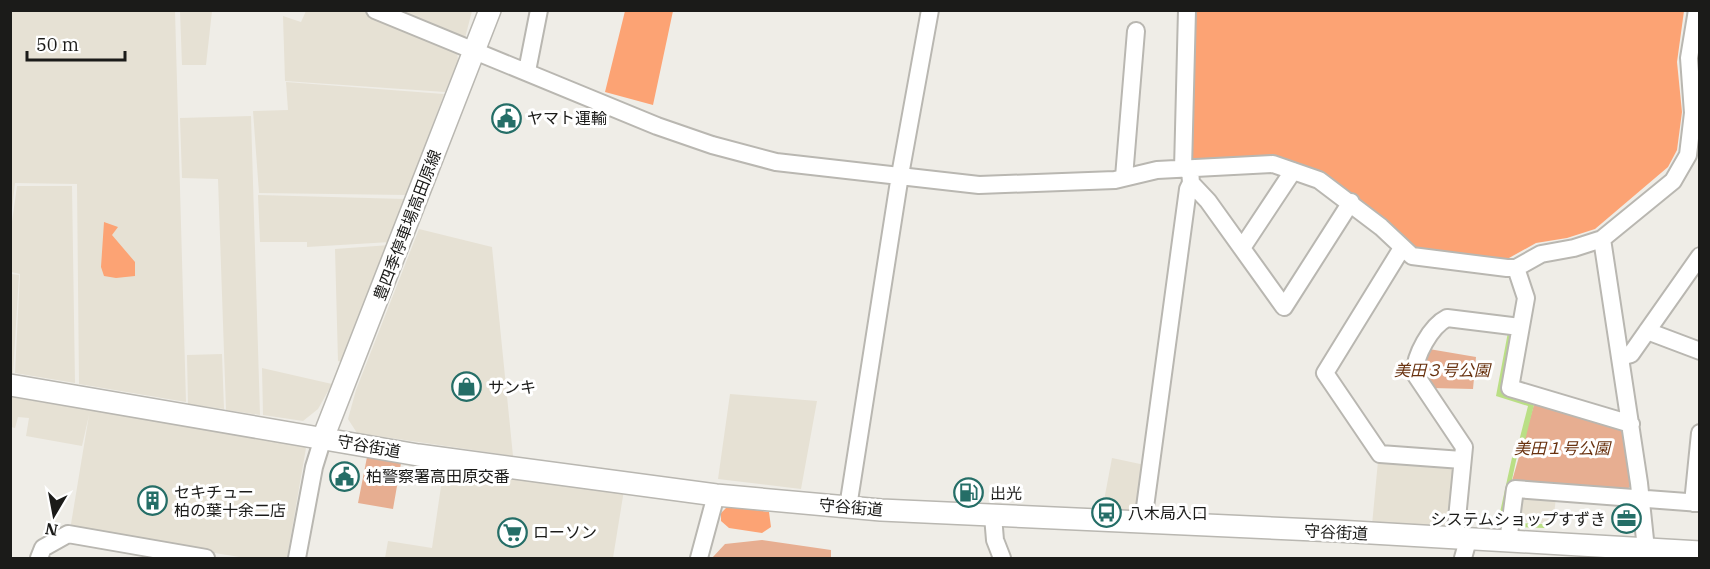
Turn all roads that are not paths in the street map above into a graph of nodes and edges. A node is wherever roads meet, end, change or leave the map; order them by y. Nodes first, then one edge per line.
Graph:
1 (375, 10) edge
2 (490, 10) edge
3 (539, 10) edge
4 (930, 10) edge
5 (1187, 10) edge
6 (1697, 10) edge
7 (1136, 31) dead end
8 (474, 53) junction
9 (527, 71) junction
10 (1695, 99) edge
11 (1293, 171) junction
12 (1188, 174) junction
13 (900, 175) junction
14 (1124, 177) junction
15 (1351, 202) junction
16 (1602, 239) junction
17 (1242, 248) junction
18 (1402, 248) junction
19 (1700, 256) edge
20 (1516, 268) junction
21 (1521, 327) junction
22 (1647, 331) junction
23 (1700, 351) edge
24 (1620, 357) junction
25 (10, 386) edge
26 (1631, 424) junction
27 (1700, 433) edge
28 (323, 438) junction
29 (1462, 460) junction
30 (716, 495) junction
31 (1641, 498) junction
32 (1696, 503) edge
33 (848, 507) junction
34 (993, 516) junction
35 (1143, 522) junction
36 (1508, 542) junction
37 (1462, 546) edge
38 (1646, 549) junction
39 (1700, 552) edge
40 (39, 558) edge
41 (206, 558) edge
42 (297, 558) edge
43 (699, 558) edge
44 (1002, 558) edge

1 - 8 street
2 - 8 main road, 豊四季停車場高田原線
3 - 9 street
4 - 13 street
5 - 12 street
6 - 10 street
7 - 14 street
8 - 9 street
8 - 28 main road, 豊四季停車場高田原線
9 - 13 street
10 - 16 street
11 - 12 street
11 - 15 street
11 - 17 street
12 - 14 street
12 - 17 street
12 - 35 street
13 - 14 street
13 - 33 street
15 - 17 street
15 - 18 street
16 - 20 street
16 - 24 street
18 - 20 street
18 - 29 street
19 - 22 street
20 - 21 street
21 - 26 street
21 - 29 street
22 - 23 street
22 - 24 street
24 - 26 street
25 - 28 main road, 守谷街道
26 - 31 street
27 - 32 street
28 - 30 main road, 守谷街道
28 - 42 street
29 - 37 street
30 - 33 main road, 守谷街道
30 - 43 street
31 - 32 street
31 - 36 street
31 - 38 street
33 - 34 main road, 守谷街道
34 - 35 main road, 守谷街道
34 - 44 street
35 - 37 main road, 守谷街道
36 - 37 main road, 守谷街道
36 - 38 main road, 守谷街道
38 - 39 main road, 守谷街道
40 - 41 street

